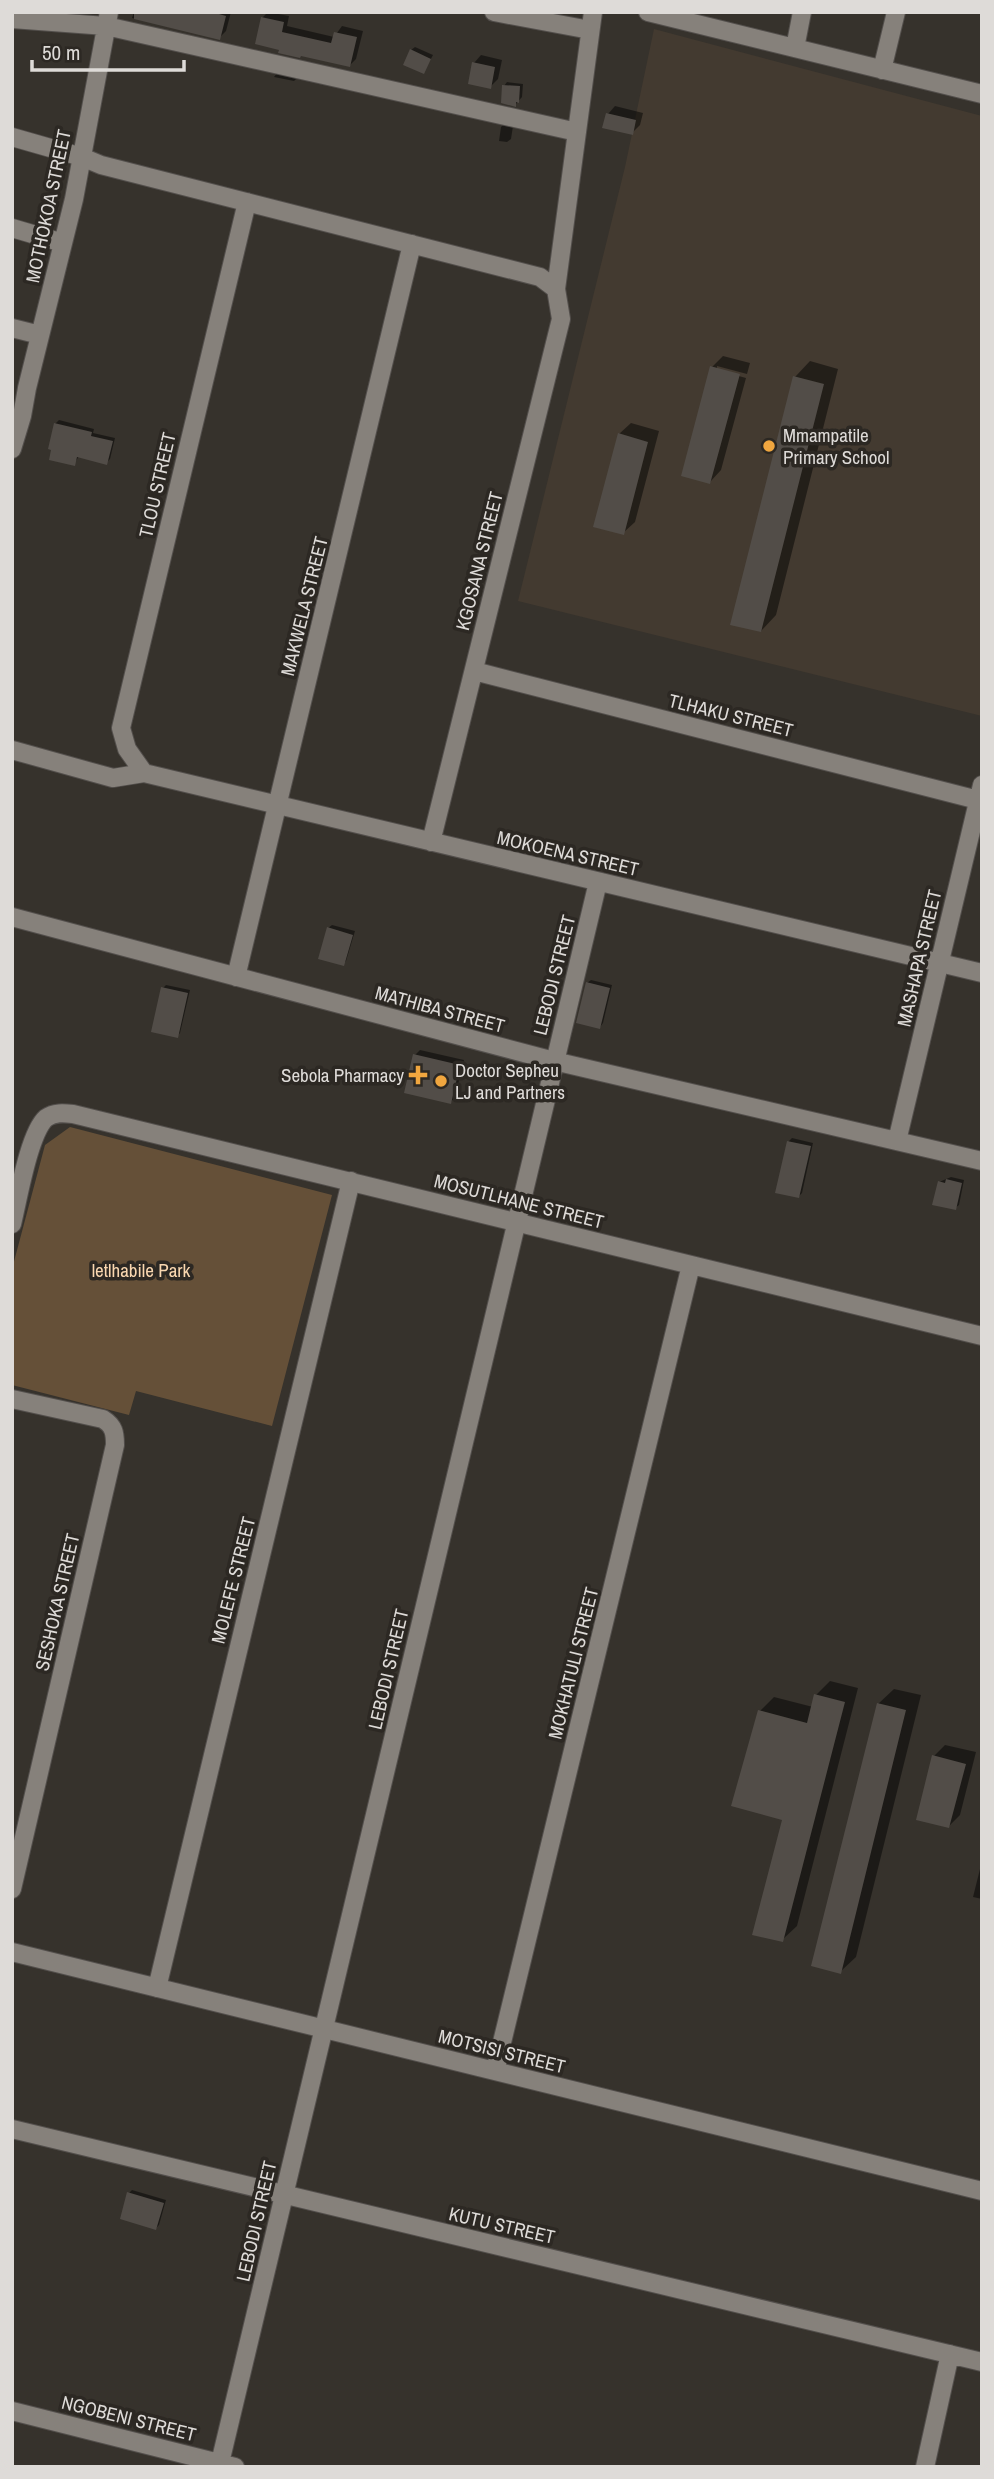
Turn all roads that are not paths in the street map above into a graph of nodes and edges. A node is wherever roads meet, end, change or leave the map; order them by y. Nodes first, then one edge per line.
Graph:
1 (494, 12) edge
2 (648, 12) edge
3 (802, 12) edge
4 (896, 12) edge
5 (699, 18) edge
6 (12, 19) edge
7 (107, 19) edge
8 (592, 21) edge
9 (794, 48) junction
10 (882, 70) junction
11 (982, 94) edge
12 (577, 132) junction
13 (12, 137) edge
14 (82, 157) junction
15 (247, 202) junction
16 (12, 228) edge
17 (63, 243) junction
18 (412, 244) junction
19 (556, 289) junction
20 (12, 328) edge
21 (40, 335) junction
22 (17, 414) edge
23 (12, 449) edge
24 (474, 671) junction
25 (12, 750) edge
26 (144, 773) junction
27 (980, 792) edge
28 (277, 805) junction
29 (431, 842) junction
30 (598, 881) junction
31 (12, 917) edge
32 (939, 963) junction
33 (982, 974) edge
34 (236, 977) junction
35 (554, 1061) junction
36 (897, 1141) junction
37 (982, 1161) edge
38 (351, 1181) junction
39 (516, 1222) junction
40 (12, 1224) edge
41 (691, 1265) junction
42 (982, 1336) edge
43 (12, 1399) edge
44 (12, 1889) edge
45 (12, 1952) edge
46 (157, 1988) junction
47 (323, 2029) junction
48 (495, 2071) junction
49 (12, 2129) edge
50 (981, 2187) edge
51 (284, 2195) junction
52 (950, 2354) junction
53 (982, 2362) edge
54 (12, 2411) edge
55 (225, 2465) edge
56 (925, 2467) edge

1 - 8 street
2 - 5 street
3 - 9 street
4 - 10 street
5 - 9 street
6 - 7 street
7 - 12 street
7 - 14 street, MOTHOKOA STREET
8 - 12 street, KGOSANA STREET
9 - 10 street
10 - 11 street
12 - 19 street, KGOSANA STREET
13 - 14 street
14 - 15 street
14 - 17 street, MOTHOKOA STREET
15 - 18 street
15 - 26 street, TLOU STREET
16 - 17 street
17 - 21 street, MOTHOKOA STREET
18 - 19 street
18 - 28 street, MAKWELA STREET
19 - 24 street, KGOSANA STREET
20 - 21 street
21 - 22 street, MOTHOKOA STREET
22 - 23 street, MOTHOKOA STREET
24 - 27 street, TLHAKU STREET
24 - 29 street, KGOSANA STREET
25 - 26 street
26 - 28 street, MOKOENA STREET
27 - 32 street, MASHAPA STREET
28 - 29 street, MOKOENA STREET
28 - 34 street, MAKWELA STREET
29 - 30 street, MOKOENA STREET
30 - 32 street, MOKOENA STREET
30 - 35 street, LEBODI STREET
31 - 34 street, MATHIBA STREET
32 - 33 street, MOKOENA STREET
32 - 36 street, MASHAPA STREET
34 - 35 street, MATHIBA STREET
35 - 36 street, MATHIBA STREET
35 - 39 street, LEBODI STREET
36 - 37 street, MATHIBA STREET
38 - 39 street, MOSUTLHANE STREET
38 - 40 street, MOSUTLHANE STREET
38 - 46 street, MOLEFE STREET
39 - 41 street, MOSUTLHANE STREET
39 - 47 street, LEBODI STREET
41 - 42 street, MOSUTLHANE STREET
41 - 48 street, MOKHATULI STREET
43 - 44 street, SESHOKA STREET
45 - 46 street, MOTSISI STREET
46 - 47 street, MOTSISI STREET
47 - 48 street, MOTSISI STREET
47 - 51 street, LEBODI STREET
48 - 50 street, MOTSISI STREET
49 - 51 street, KUTU STREET
51 - 52 street, KUTU STREET
51 - 55 street, LEBODI STREET
52 - 53 street, KUTU STREET
52 - 56 street
54 - 55 street, NGOBENI STREET

